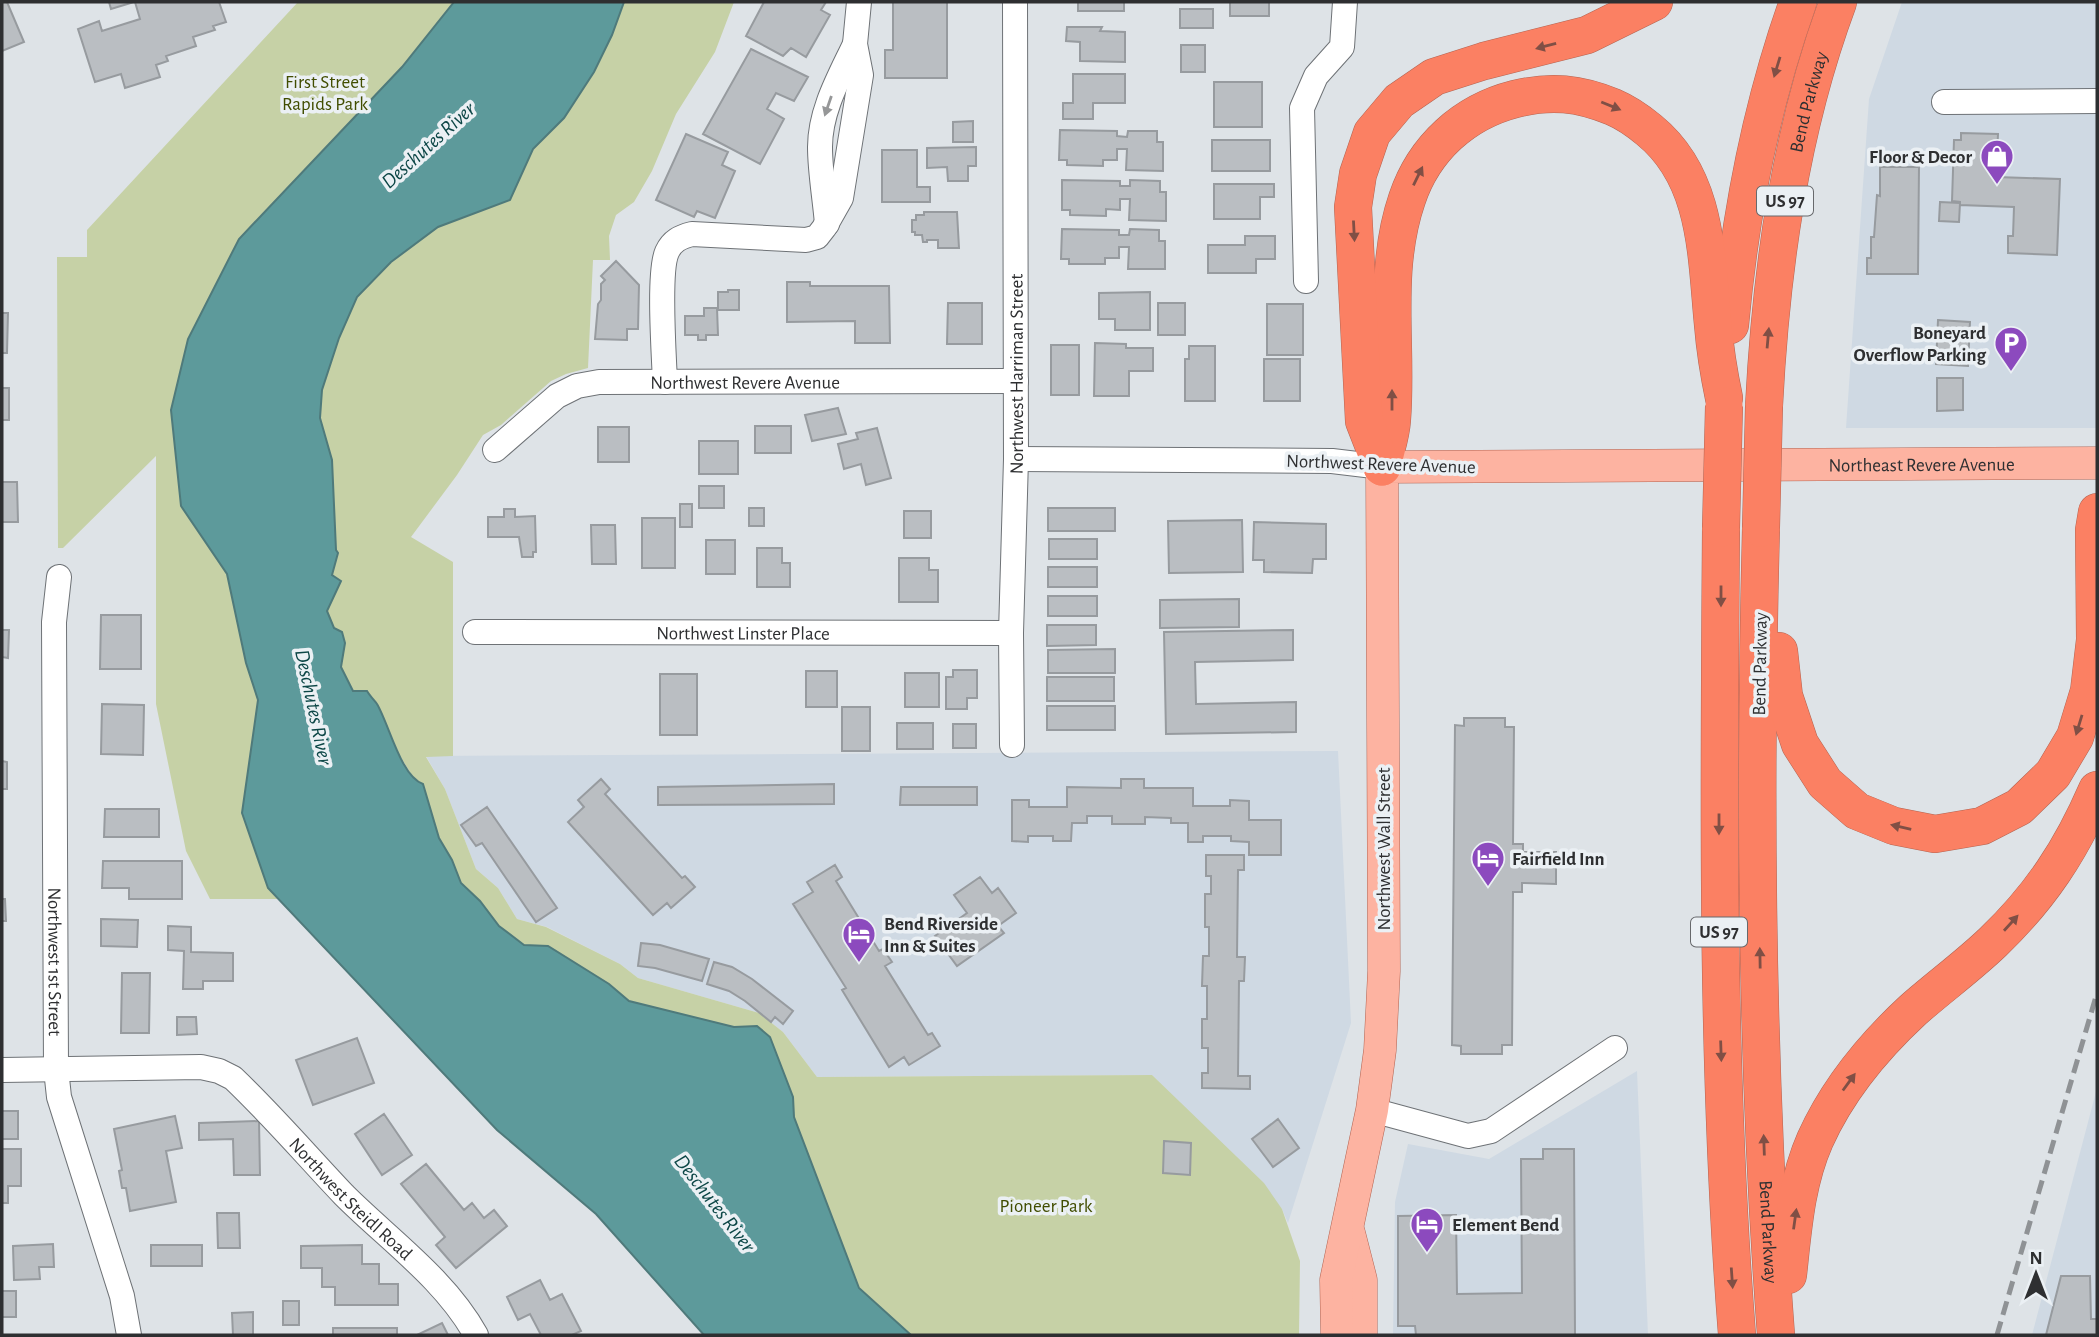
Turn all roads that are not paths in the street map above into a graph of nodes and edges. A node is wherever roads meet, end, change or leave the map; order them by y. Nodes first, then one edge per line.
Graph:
1 (859, 2) edge
2 (1015, 2) edge
3 (1345, 2) edge
4 (1654, 2) edge
5 (1798, 2) edge
6 (1838, 2) edge
7 (2097, 101) edge
8 (1944, 102) dead end
9 (1307, 281) dead end
10 (1016, 381) junction
11 (665, 382) junction
12 (1724, 402) junction
13 (495, 450) dead end
14 (1016, 459) junction
15 (2097, 463) edge
16 (1745, 465) joint
17 (1382, 467) junction
18 (2097, 512) edge
19 (1761, 533) junction
20 (59, 577) dead end
21 (475, 632) dead end
22 (1011, 633) junction
23 (1012, 745) dead end
24 (2097, 790) edge
25 (1615, 1048) dead end
26 (56, 1069) junction
27 (2, 1070) edge
28 (1372, 1110) junction
29 (1347, 1228) junction
30 (1340, 1326) edge
31 (129, 1335) edge
32 (476, 1335) edge
33 (1361, 1335) edge
34 (1737, 1335) edge
35 (1776, 1335) edge
36 (1781, 1335) edge

1 - 11 street
2 - 10 street, Northwest Harriman Street
3 - 9 street
4 -> 17 highway
5 -> 12 highway, Bend Parkway / US 97
19 -> 6 highway, Bend Parkway / US 97, bridge
7 - 8 street
10 - 11 street, Northwest Revere Avenue
10 - 14 street, Northwest Harriman Street
11 - 13 street, Northwest Revere Avenue
17 -> 12 highway
12 -> 34 highway, Bend Parkway / US 97, bridge
14 - 17 street, Northwest Revere Avenue
14 - 22 street, Northwest Harriman Street
15 - 16 main road, Northeast Revere Avenue
16 - 17 main road, Northwest Revere Avenue
17 - 28 main road, Northwest Wall Street
18 -> 19 highway
35 -> 19 highway, Bend Parkway / US 97
20 - 26 street, Northwest 1st Street
21 - 22 street, Northwest Linster Place
22 - 23 street, Northwest Harriman Street
36 -> 24 highway
25 - 28 street
26 - 27 street
26 - 31 street, Northwest 1st Street
26 - 32 street, Northwest Steidl Road
28 - 29 main road, Northwest Wall Street
29 - 30 main road, Northwest Wall Street
29 - 33 main road, Northwest Wall Street

